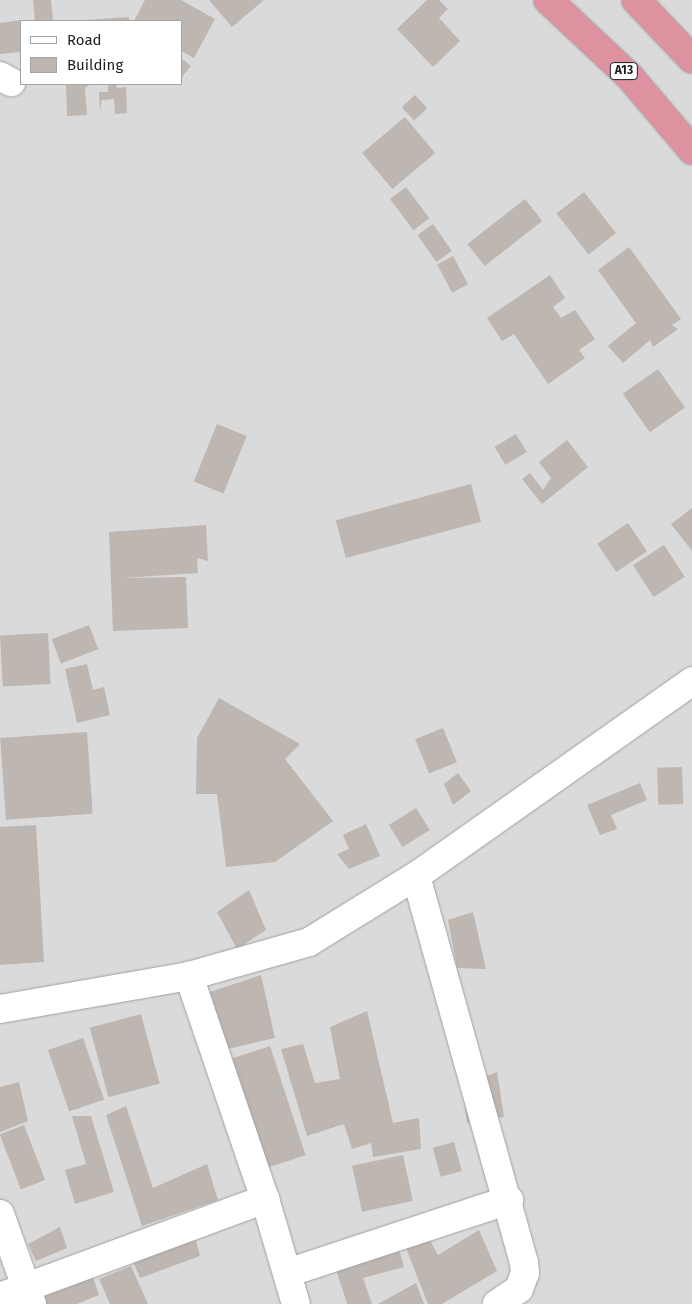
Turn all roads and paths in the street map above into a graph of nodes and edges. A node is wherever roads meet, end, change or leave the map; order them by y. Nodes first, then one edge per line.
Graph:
1 (548, 0) edge
2 (636, 0) edge
3 (692, 59) edge
4 (692, 150) edge
5 (692, 681) edge
6 (416, 876) junction
7 (189, 976) junction
8 (0, 1009) edge
9 (265, 1199) junction
10 (509, 1200) junction
11 (0, 1214) edge
12 (287, 1273) junction
13 (0, 1297) edge
14 (29, 1297) edge
15 (296, 1304) edge
16 (496, 1304) edge

1 - 4 highway, A13
2 - 3 highway
5 - 6 street
6 - 7 street
6 - 10 street
7 - 8 street
7 - 9 street
9 - 12 street
9 - 14 street
10 - 12 street
10 - 16 street
11 - 14 street
12 - 15 street
13 - 14 street

